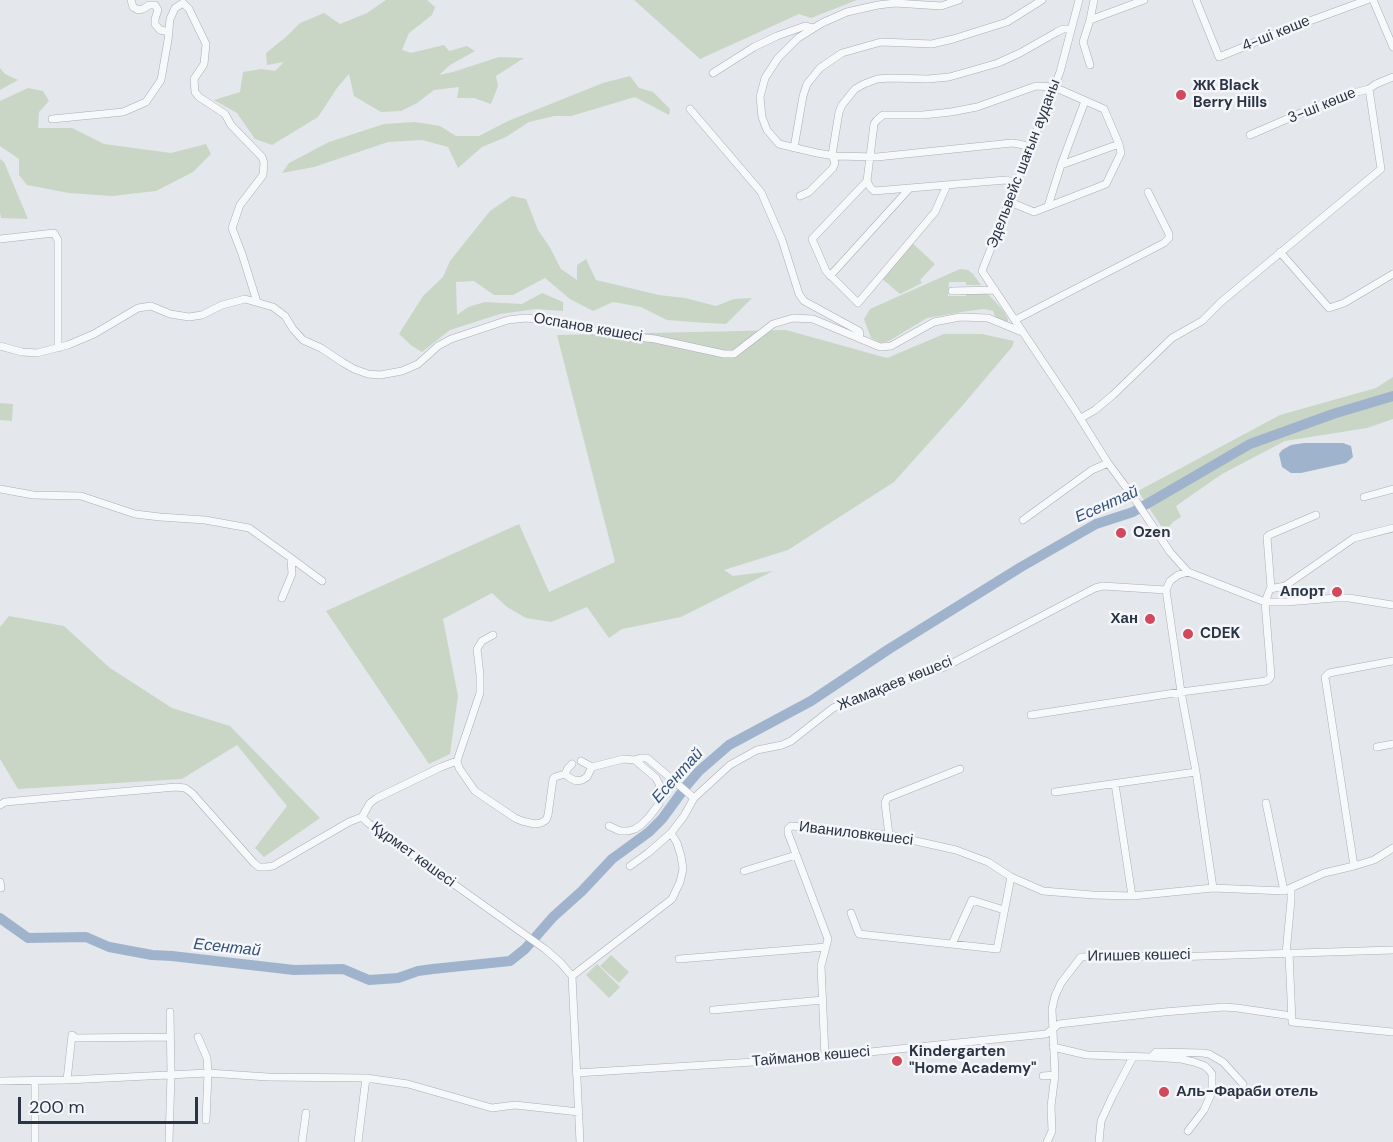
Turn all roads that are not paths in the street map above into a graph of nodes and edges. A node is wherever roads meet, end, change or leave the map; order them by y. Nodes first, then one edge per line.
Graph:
1 (131, 0) edge
2 (959, 0) edge
3 (1042, 0) edge
4 (1079, 0) edge
5 (1094, 0) edge
6 (1144, 0) edge
7 (1196, 0) edge
8 (1367, 0) edge
9 (1373, 0) edge
10 (1090, 20) junction
11 (813, 28) junction
12 (1071, 29) junction
13 (169, 32) junction
14 (1393, 47) edge
15 (1090, 65) dead end
16 (713, 73) dead end
17 (1393, 77) edge
18 (1054, 87) junction
19 (1369, 89) junction
20 (1085, 101) junction
21 (690, 109) dead end
22 (52, 119) dead end
23 (1250, 135) dead end
24 (1119, 144) junction
25 (1031, 147) junction
26 (794, 148) junction
27 (832, 156) junction
28 (870, 157) junction
29 (1061, 165) junction
30 (867, 181) junction
31 (1017, 183) junction
32 (947, 185) junction
33 (909, 189) junction
34 (874, 191) junction
35 (1148, 192) dead end
36 (856, 193) junction
37 (800, 196) dead end
38 (1010, 202) junction
39 (1048, 206) junction
40 (0, 238) edge
41 (1280, 252) junction
42 (1393, 274) edge
43 (830, 276) junction
44 (995, 290) junction
45 (952, 291) dead end
46 (257, 302) junction
47 (1015, 320) junction
48 (1022, 332) junction
49 (859, 338) junction
50 (0, 346) edge
51 (58, 348) junction
52 (1081, 418) junction
53 (1108, 463) junction
54 (0, 489) edge
55 (1393, 489) edge
56 (1364, 497) dead end
57 (1316, 515) dead end
58 (1023, 520) dead end
59 (1393, 528) edge
60 (291, 558) junction
61 (1188, 572) junction
62 (322, 581) dead end
63 (1270, 588) junction
64 (1166, 591) junction
65 (282, 598) dead end
66 (1265, 602) junction
67 (1393, 605) edge
68 (493, 635) dead end
69 (1393, 661) edge
70 (1181, 692) junction
71 (1031, 715) dead end
72 (1393, 744) edge
73 (1377, 747) dead end
74 (635, 760) junction
75 (580, 761) dead end
76 (457, 762) junction
77 (573, 764) dead end
78 (592, 766) junction
79 (960, 769) dead end
80 (1196, 772) junction
81 (565, 774) junction
82 (1115, 784) junction
83 (1055, 792) dead end
84 (694, 798) junction
85 (1266, 803) dead end
86 (0, 805) edge
87 (362, 817) junction
88 (609, 826) dead end
89 (670, 833) junction
90 (889, 835) junction
91 (1393, 848) edge
92 (796, 855) junction
93 (630, 866) dead end
94 (1354, 866) junction
95 (744, 871) dead end
96 (1011, 877) junction
97 (0, 882) edge
98 (1, 888) edge
99 (1213, 888) junction
100 (1287, 890) junction
101 (1132, 896) junction
102 (1004, 910) junction
103 (851, 913) dead end
104 (952, 944) junction
105 (826, 947) junction
106 (1393, 950) edge
107 (1287, 953) junction
108 (679, 959) dead end
109 (572, 976) junction
110 (823, 1000) junction
111 (713, 1010) dead end
112 (170, 1012) dead end
113 (1292, 1016) junction
114 (1052, 1028) junction
115 (1393, 1032) edge
116 (170, 1037) junction
117 (198, 1037) dead end
118 (1053, 1047) junction
119 (825, 1056) junction
120 (1151, 1057) junction
121 (1133, 1058) junction
122 (208, 1073) junction
123 (576, 1073) junction
124 (171, 1074) junction
125 (1055, 1075) junction
126 (1043, 1076) dead end
127 (366, 1078) junction
128 (67, 1080) junction
129 (35, 1081) junction
130 (0, 1082) edge
131 (1243, 1084) dead end
132 (579, 1112) junction
133 (306, 1113) dead end
134 (206, 1120) dead end
135 (1188, 1131) dead end
136 (35, 1142) edge
137 (169, 1142) edge
138 (302, 1142) edge
139 (358, 1142) edge
140 (580, 1142) edge
141 (1047, 1142) edge
142 (1099, 1142) edge

1 - 13 street
2 - 11 street
3 - 26 street
4 - 12 street, Эдельвейс шағын ауданы
5 - 10 street
6 - 10 street
7 - 8 street, 4-ші көше
9 - 14 street
10 - 15 street
11 - 16 street
11 - 26 street
12 - 18 street, Эдельвейс шағын ауданы
12 - 27 street
13 - 22 street
13 - 46 street
17 - 19 street, 3-ші көше
18 - 20 street
18 - 25 street, Эдельвейс шағын ауданы
18 - 28 street
19 - 23 street, 3-ші көше
19 - 41 street
20 - 24 street
20 - 29 street
21 - 49 street
24 - 29 street
24 - 39 street
25 - 28 street
25 - 31 street, Эдельвейс шағын ауданы
26 - 27 street
27 - 28 street
27 - 37 street
28 - 30 street
29 - 39 street
30 - 34 street
30 - 36 street
31 - 32 street
31 - 38 street, Эдельвейс шағын ауданы
32 - 33 street
32 - 43 street
33 - 34 street
33 - 43 street
34 - 36 street
35 - 47 street
36 - 43 street
38 - 39 street
38 - 44 street, Эдельвейс шағын ауданы
40 - 51 street
41 - 42 street
41 - 52 street
44 - 45 street
44 - 47 street, Эдельвейс шағын ауданы
46 - 49 street, Оспанов көшесі
46 - 51 street, Оспанов көшесі
47 - 48 street
48 - 49 street, Оспанов көшесі
48 - 52 street
50 - 51 street, Оспанов көшесі
52 - 53 street
53 - 58 street
53 - 61 street
54 - 60 street
55 - 56 street
57 - 63 street
59 - 63 street
60 - 62 street
60 - 65 street
61 - 64 street
61 - 66 street
63 - 66 street
64 - 70 street
64 - 84 street, Жамақаев көшесі
66 - 67 street
66 - 70 street
68 - 76 street
69 - 94 street
70 - 71 street
70 - 80 street
72 - 73 street
74 - 78 street
74 - 84 street
74 - 88 street
75 - 78 street
76 - 81 street
76 - 87 street
77 - 81 street
78 - 81 street
79 - 90 street
80 - 82 street
80 - 99 street
82 - 83 street
82 - 101 street
84 - 89 street, Жамақаев көшесі
85 - 100 street
86 - 87 street, Құрмет көшесі
87 - 109 street, Құрмет көшесі
89 - 93 street, Жамақаев көшесі
89 - 109 street
90 - 92 street, Иваниловкөшесі
90 - 96 street, Иваниловкөшесі
91 - 94 street, Иваниловкөшесі
92 - 95 street
92 - 105 street, Иваниловкөшесі
94 - 100 street, Иваниловкөшесі
96 - 101 street, Иваниловкөшесі
96 - 102 street
97 - 98 street
99 - 100 street, Иваниловкөшесі
99 - 101 street, Иваниловкөшесі
100 - 107 street
102 - 104 street
102 - 104 street
103 - 104 street
105 - 108 street
105 - 110 street, Иваниловкөшесі
106 - 107 street, Игишев көшесі
107 - 113 street
107 - 114 street, Игишев көшесі
109 - 123 street
110 - 111 street
110 - 119 street, Иваниловкөшесі
112 - 116 street
113 - 114 street, Тайманов көшесі
113 - 115 street, Тайманов көшесі
114 - 118 street, Игишев көшесі
114 - 119 street, Тайманов көшесі
116 - 124 street
116 - 128 street
117 - 122 street
118 - 121 street
118 - 125 street, Игишев көшесі
119 - 123 street, Тайманов көшесі
120 - 121 street
120 - 131 street
120 - 135 street
121 - 142 street
122 - 124 street
122 - 127 street
122 - 134 street
123 - 132 street
124 - 128 street
124 - 137 street
125 - 126 street
125 - 141 street, Игишев көшесі
127 - 132 street
127 - 139 street
128 - 129 street
129 - 130 street
129 - 136 street
132 - 140 street
133 - 138 street

